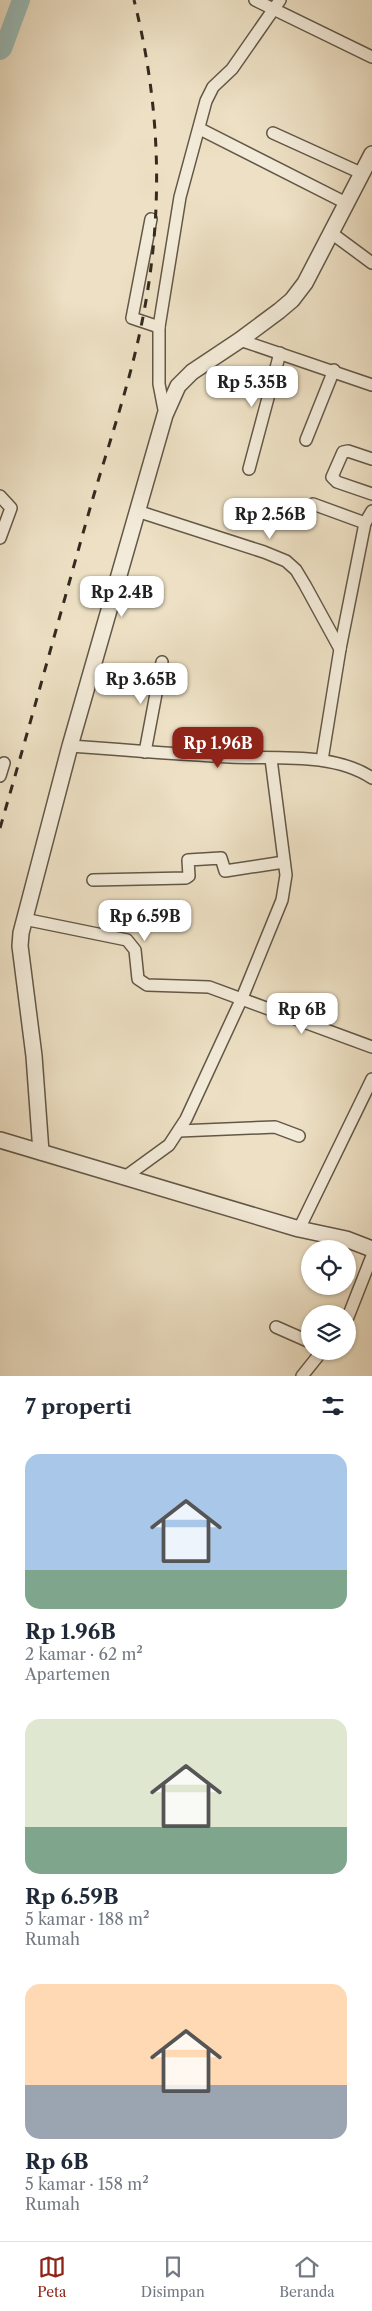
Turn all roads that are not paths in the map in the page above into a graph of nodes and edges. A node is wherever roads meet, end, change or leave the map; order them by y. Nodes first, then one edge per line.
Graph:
1 (255, 0) edge
2 (277, 4) edge
3 (372, 57) edge
4 (200, 129) junction
5 (272, 132) dead end
6 (372, 154) edge
7 (361, 173) junction
8 (346, 203) junction
9 (151, 219) dead end
10 (330, 232) junction
11 (372, 263) edge
12 (160, 327) junction
13 (240, 340) junction
14 (280, 353) junction
15 (334, 370) junction
16 (372, 385) edge
17 (165, 415) junction
18 (306, 440) dead end
19 (372, 459) edge
20 (249, 469) dead end
21 (372, 494) edge
22 (0, 496) edge
23 (312, 504) dead end
24 (372, 511) edge
25 (137, 512) junction
26 (365, 523) junction
27 (0, 538) edge
28 (340, 650) junction
29 (162, 662) dead end
30 (70, 746) junction
31 (145, 752) junction
32 (271, 759) junction
33 (322, 760) junction
34 (4, 763) dead end
35 (0, 776) edge
36 (372, 778) edge
37 (284, 862) junction
38 (92, 880) dead end
39 (24, 919) junction
40 (242, 998) junction
41 (372, 1047) edge
42 (372, 1079) edge
43 (179, 1131) junction
44 (299, 1136) dead end
45 (0, 1140) edge
46 (41, 1152) junction
47 (125, 1177) junction
48 (299, 1228) junction
49 (372, 1250) edge
50 (372, 1256) edge
51 (353, 1305) edge
52 (276, 1327) dead end
53 (301, 1338) edge
54 (315, 1360) edge
55 (302, 1376) edge

1 - 2 street
2 - 3 street
2 - 4 street
4 - 8 street
4 - 12 street
5 - 7 street
6 - 7 street
7 - 8 street
8 - 10 street
9 - 12 street
10 - 11 street
10 - 13 street
12 - 17 street
13 - 14 street
13 - 17 street
14 - 15 street
14 - 20 street
15 - 16 street
15 - 18 street
17 - 25 street
19 - 21 street
22 - 27 street
23 - 26 street
24 - 26 street
25 - 28 street
25 - 30 street
26 - 28 street
28 - 33 street
29 - 31 street
30 - 31 street
30 - 39 street
31 - 32 street
32 - 33 street
32 - 37 street
33 - 36 street
34 - 35 street
37 - 38 street
37 - 40 street
39 - 40 street
39 - 46 street
40 - 41 street
40 - 43 street
42 - 48 street
43 - 44 street
43 - 47 street
45 - 46 street
46 - 47 street
47 - 48 street
48 - 49 street
50 - 51 street
52 - 53 street
54 - 55 street

